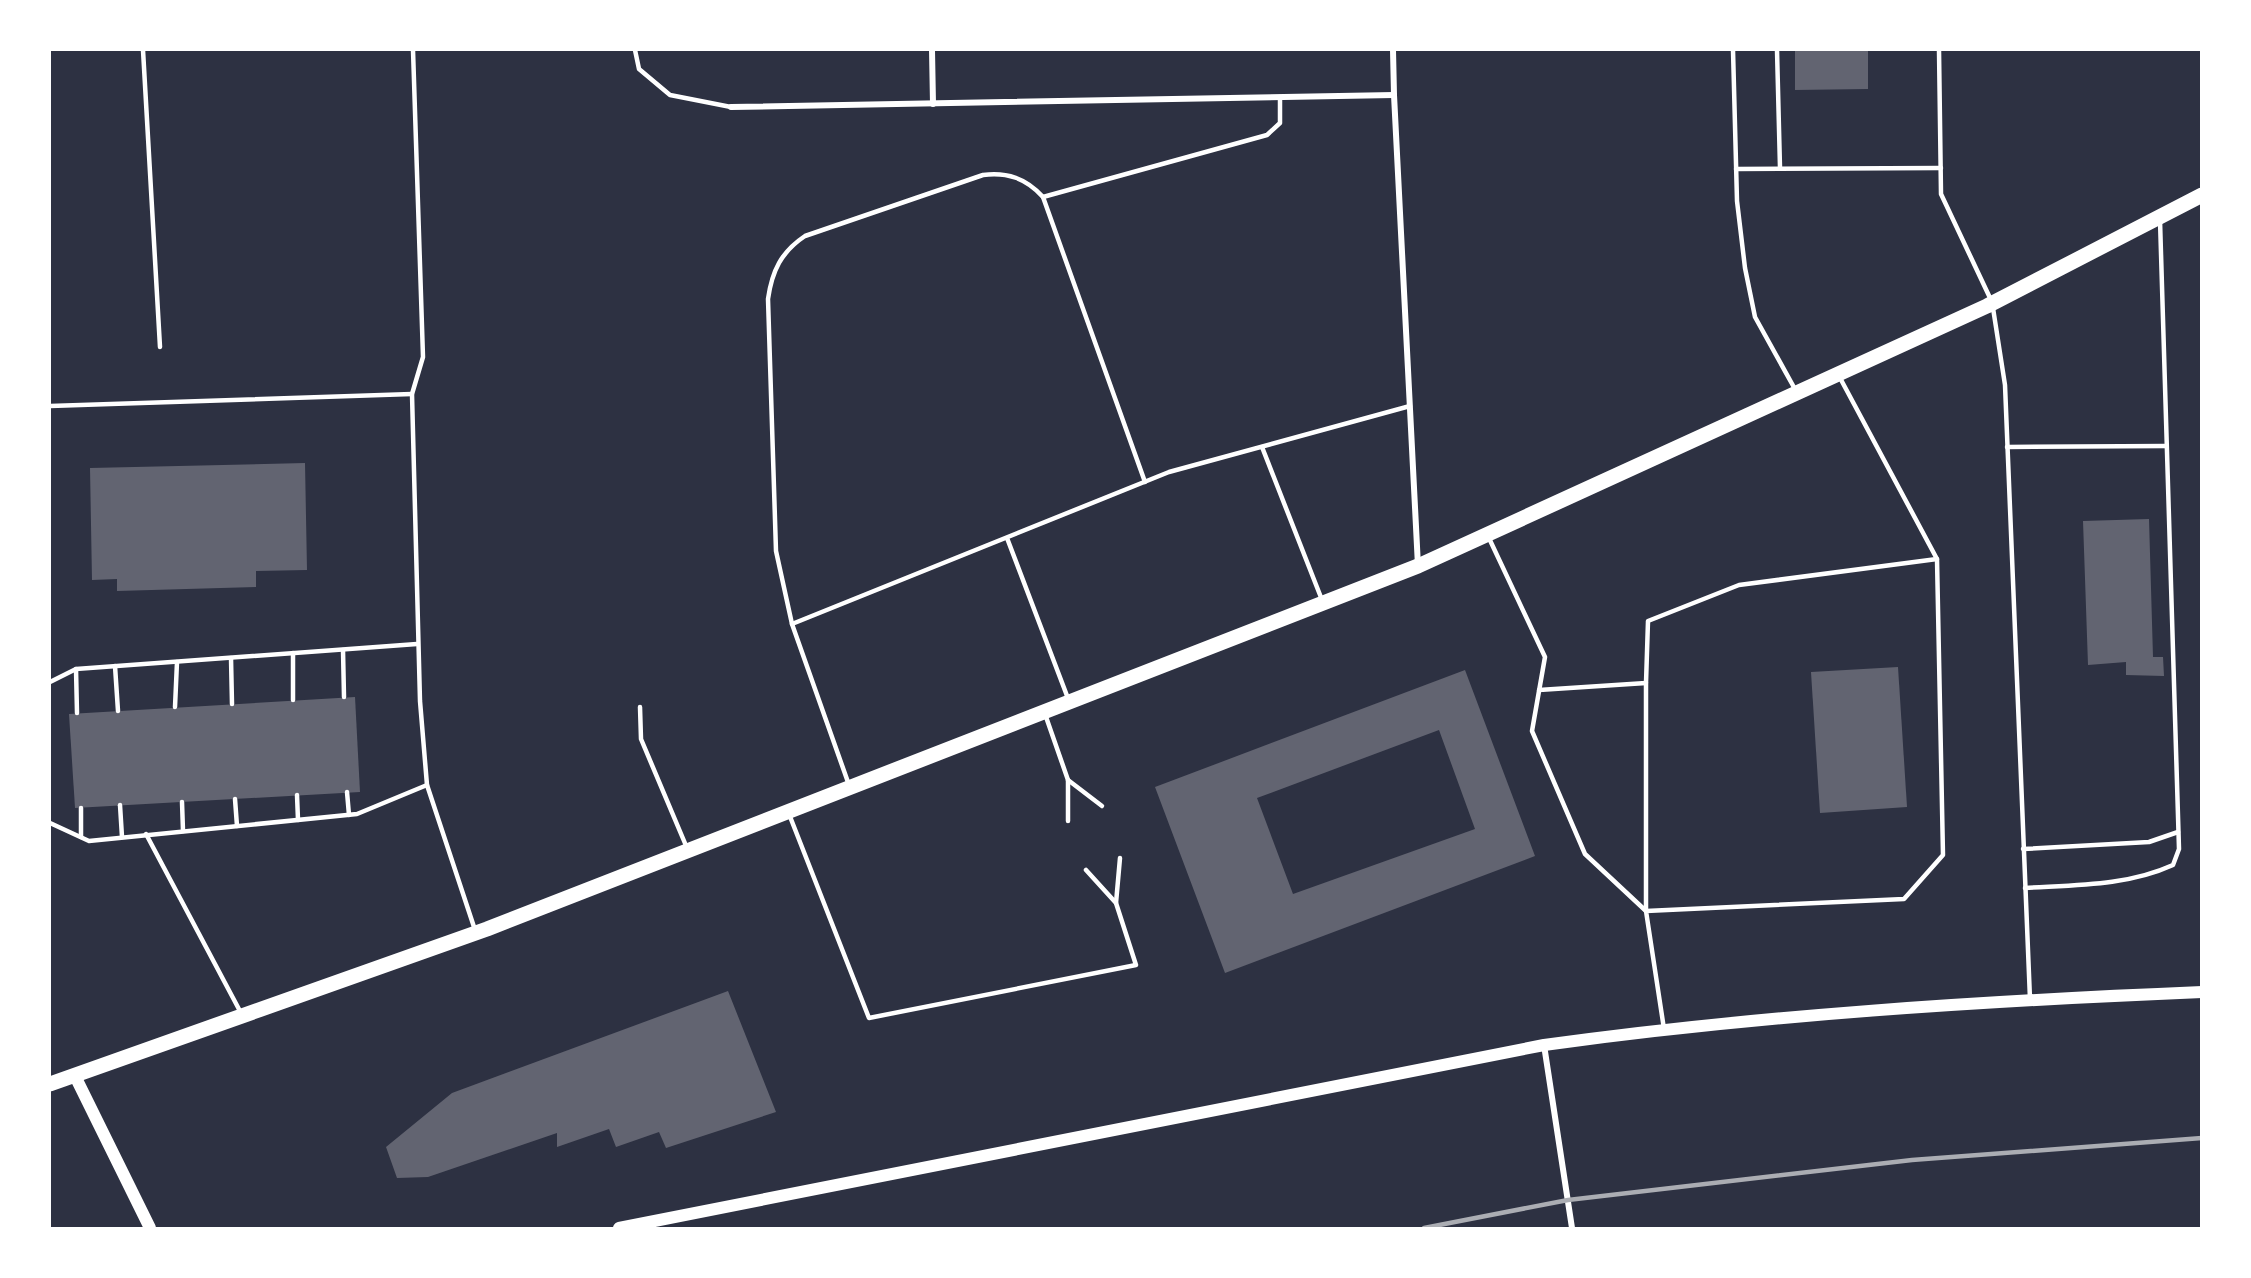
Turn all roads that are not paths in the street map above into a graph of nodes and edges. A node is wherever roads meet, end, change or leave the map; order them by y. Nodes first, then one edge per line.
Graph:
1 (143, 50) edge
2 (413, 50) edge
3 (635, 50) edge
4 (932, 50) edge
5 (1394, 50) edge
6 (1733, 50) edge
7 (1777, 50) edge
8 (1939, 50) edge
9 (1394, 95) junction
10 (1280, 97) junction
11 (933, 104) junction
12 (731, 107) joint
13 (1780, 168) junction
14 (1941, 168) junction
15 (1736, 169) junction
16 (2202, 195) edge
17 (1043, 197) junction
18 (2160, 217) junction
19 (1993, 303) junction
20 (160, 346) dead end
21 (1838, 374) junction
22 (1797, 393) junction
23 (412, 394) junction
24 (50, 406) edge
25 (1410, 406) junction
26 (2166, 446) junction
27 (1262, 447) junction
28 (2007, 447) junction
29 (1145, 482) junction
30 (1487, 535) junction
31 (1007, 538) junction
32 (1937, 559) junction
33 (1418, 567) junction
34 (1323, 603) junction
35 (792, 624) junction
36 (417, 644) junction
37 (343, 650) junction
38 (293, 653) junction
39 (231, 658) junction
40 (177, 662) junction
41 (115, 666) junction
42 (76, 669) junction
43 (50, 682) edge
44 (1646, 683) junction
45 (1539, 690) junction
46 (344, 698) dead end
47 (293, 700) dead end
48 (1070, 702) junction
49 (232, 704) dead end
50 (175, 707) dead end
51 (640, 707) dead end
52 (118, 711) dead end
53 (1044, 712) junction
54 (77, 713) dead end
55 (1068, 780) junction
56 (427, 785) junction
57 (850, 787) junction
58 (347, 792) dead end
59 (297, 795) dead end
60 (235, 799) dead end
61 (182, 802) dead end
62 (120, 805) dead end
63 (1102, 806) dead end
64 (81, 808) dead end
65 (788, 812) junction
66 (349, 815) junction
67 (298, 820) junction
68 (1068, 821) dead end
69 (50, 822) edge
70 (237, 826) junction
71 (183, 831) junction
72 (2178, 832) junction
73 (146, 834) junction
74 (81, 837) junction
75 (122, 837) junction
76 (2024, 849) junction
77 (688, 850) junction
78 (1120, 858) dead end
79 (1086, 870) dead end
80 (2025, 888) junction
81 (1116, 903) junction
82 (1646, 911) junction
83 (476, 933) junction
84 (2202, 992) edge
85 (2030, 999) junction
86 (242, 1015) junction
87 (1664, 1029) junction
88 (1544, 1045) junction
89 (75, 1076) junction
90 (50, 1086) edge
91 (150, 1228) edge
92 (619, 1228) edge
93 (1572, 1228) edge

1 - 20 lane
2 - 23 lane
3 - 12 lane
4 - 11 street
5 - 9 street
6 - 15 lane
7 - 13 lane
8 - 14 lane
9 - 10 street
9 - 25 street
10 - 11 street
10 - 17 lane
11 - 12 street
13 - 14 lane
13 - 15 lane
14 - 19 lane
15 - 22 lane
16 - 18 main road
17 - 29 lane
17 - 35 lane
18 - 19 main road
18 - 26 lane
19 - 21 main road
19 - 28 lane
21 - 22 main road
21 - 32 lane
22 - 30 main road
23 - 24 lane
23 - 36 lane
25 - 27 lane
25 - 33 street
26 - 28 lane
26 - 72 lane
27 - 29 lane
27 - 34 lane
28 - 76 lane
29 - 31 lane
30 - 33 main road
30 - 45 lane
31 - 35 lane
31 - 48 lane
32 - 44 lane
32 - 82 lane
33 - 34 main road
34 - 48 main road
35 - 57 lane
36 - 37 lane
36 - 56 lane
37 - 38 lane
37 - 46 lane
38 - 39 lane
38 - 47 lane
39 - 40 lane
39 - 49 lane
40 - 41 lane
40 - 50 lane
41 - 42 lane
41 - 52 lane
42 - 43 lane
42 - 54 lane
44 - 45 lane
44 - 82 lane
45 - 82 lane
48 - 53 main road
51 - 77 lane
53 - 55 lane
53 - 57 main road
55 - 63 lane
55 - 68 lane
56 - 66 lane
56 - 83 lane
57 - 65 main road
58 - 66 lane
59 - 67 lane
60 - 70 lane
61 - 71 lane
62 - 75 lane
64 - 74 lane
65 - 77 main road
65 - 81 lane
66 - 67 lane
67 - 70 lane
69 - 74 lane
70 - 71 lane
71 - 73 lane
72 - 76 lane
72 - 80 lane
73 - 75 lane
73 - 86 lane
74 - 75 lane
76 - 80 lane
77 - 83 main road
78 - 81 lane
79 - 81 lane
80 - 85 lane
82 - 87 lane
83 - 86 main road
84 - 85 main road
85 - 87 main road
86 - 89 main road
87 - 88 main road
88 - 92 main road
88 - 93 street
89 - 90 main road
89 - 91 main road

